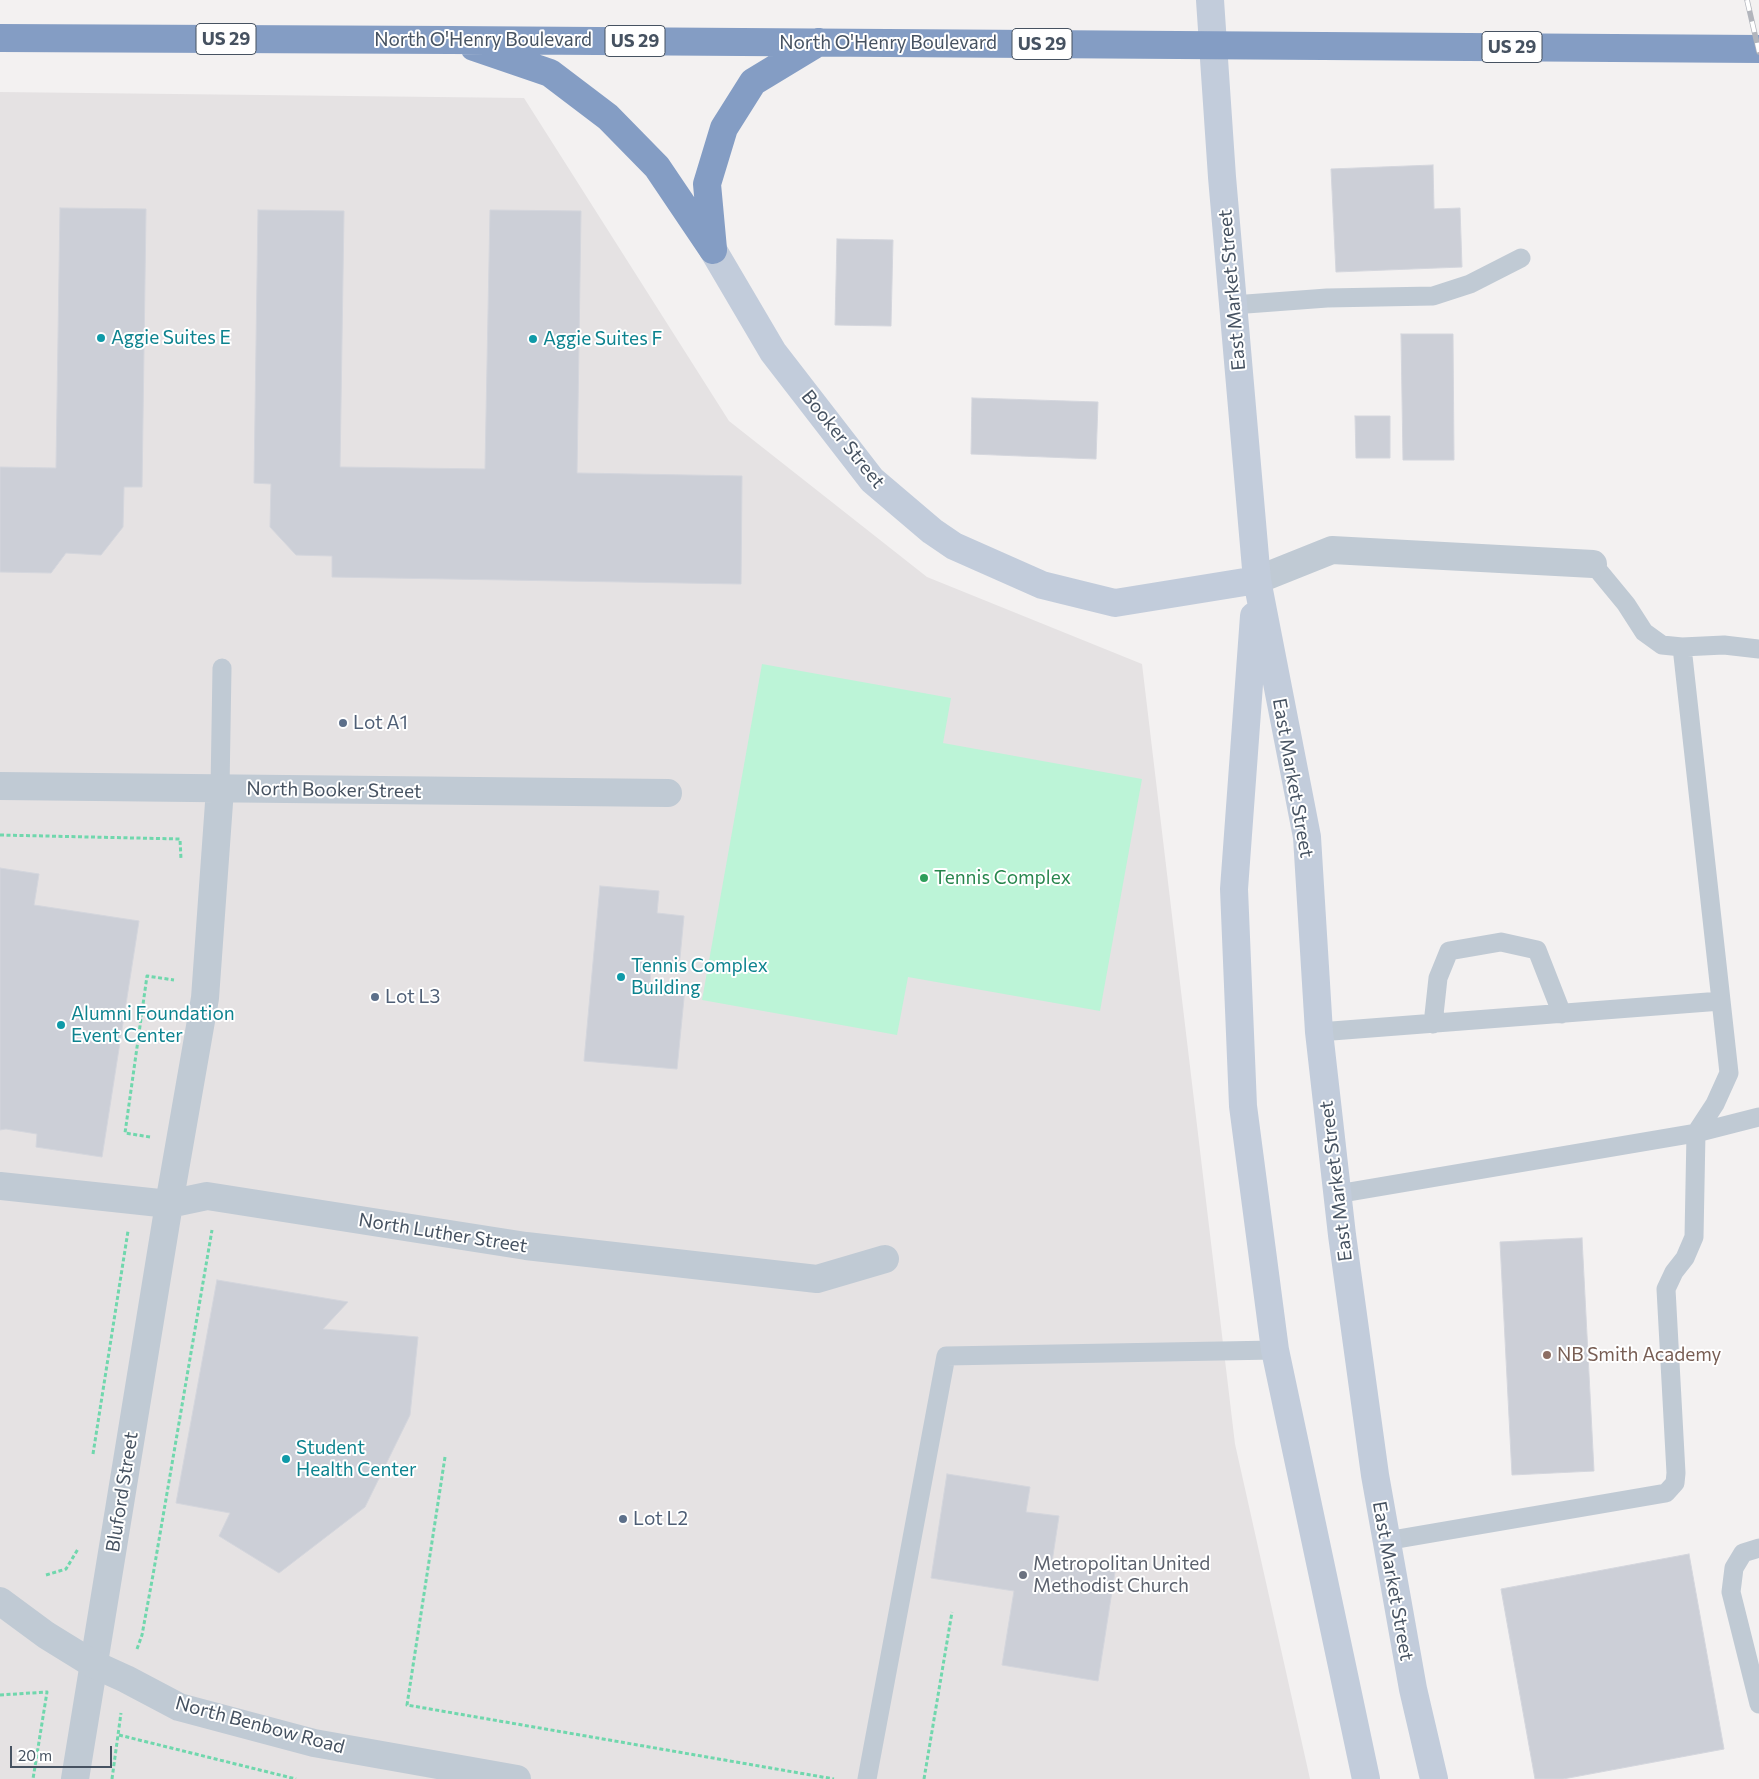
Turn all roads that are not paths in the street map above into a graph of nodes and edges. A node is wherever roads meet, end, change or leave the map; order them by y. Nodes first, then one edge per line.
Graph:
1 (1210, 0) edge
2 (0, 38) edge
3 (452, 40) junction
4 (819, 42) junction
5 (1759, 49) edge
6 (713, 250) junction
7 (1522, 258) dead end
8 (1233, 306) junction
9 (1593, 564) joint
10 (1257, 580) junction
11 (1682, 647) junction
12 (1759, 649) edge
13 (222, 668) dead end
14 (0, 786) edge
15 (220, 789) junction
16 (668, 793) dead end
17 (1721, 1002) junction
18 (1562, 1014) junction
19 (1433, 1024) junction
20 (1319, 1032) junction
21 (1759, 1117) edge
22 (1696, 1133) junction
23 (0, 1186) edge
24 (1338, 1194) junction
25 (169, 1204) junction
26 (885, 1259) dead end
27 (1275, 1350) junction
28 (1386, 1540) junction
29 (1759, 1548) edge
30 (0, 1601) edge
31 (94, 1664) junction
32 (1759, 1704) edge
33 (75, 1779) edge
34 (517, 1779) edge
35 (867, 1779) edge
36 (1366, 1779) edge
37 (1434, 1779) edge

1 - 8 main road, East Market Street
2 - 3 highway, North O'Henry Boulevard / US 29
3 - 4 highway, North O'Henry Boulevard / US 29
3 - 6 highway
4 - 5 highway, North O'Henry Boulevard / US 29
4 - 6 highway
6 - 10 main road, Booker Street
7 - 8 lane
8 - 10 main road, East Market Street
9 - 10 street
9 - 11 lane
10 - 20 main road, East Market Street
10 - 27 main road, East Market Street
11 - 12 lane
11 - 17 lane
13 - 15 lane
14 - 15 street, North Booker Street
15 - 16 street, North Booker Street
15 - 25 street, Bluford Street
17 - 18 lane
17 - 22 lane
18 - 19 lane
18 - 19 lane
19 - 20 lane
20 - 24 main road, East Market Street
21 - 22 lane
22 - 24 lane
22 - 28 lane
23 - 25 street, North Luther Street
24 - 28 main road, East Market Street
25 - 26 street, North Luther Street
25 - 31 street, Bluford Street
27 - 35 lane
27 - 36 main road, East Market Street
28 - 37 main road, East Market Street
29 - 32 lane
30 - 31 street, North Benbow Road
31 - 33 street, Bluford Street
31 - 34 street, North Benbow Road

